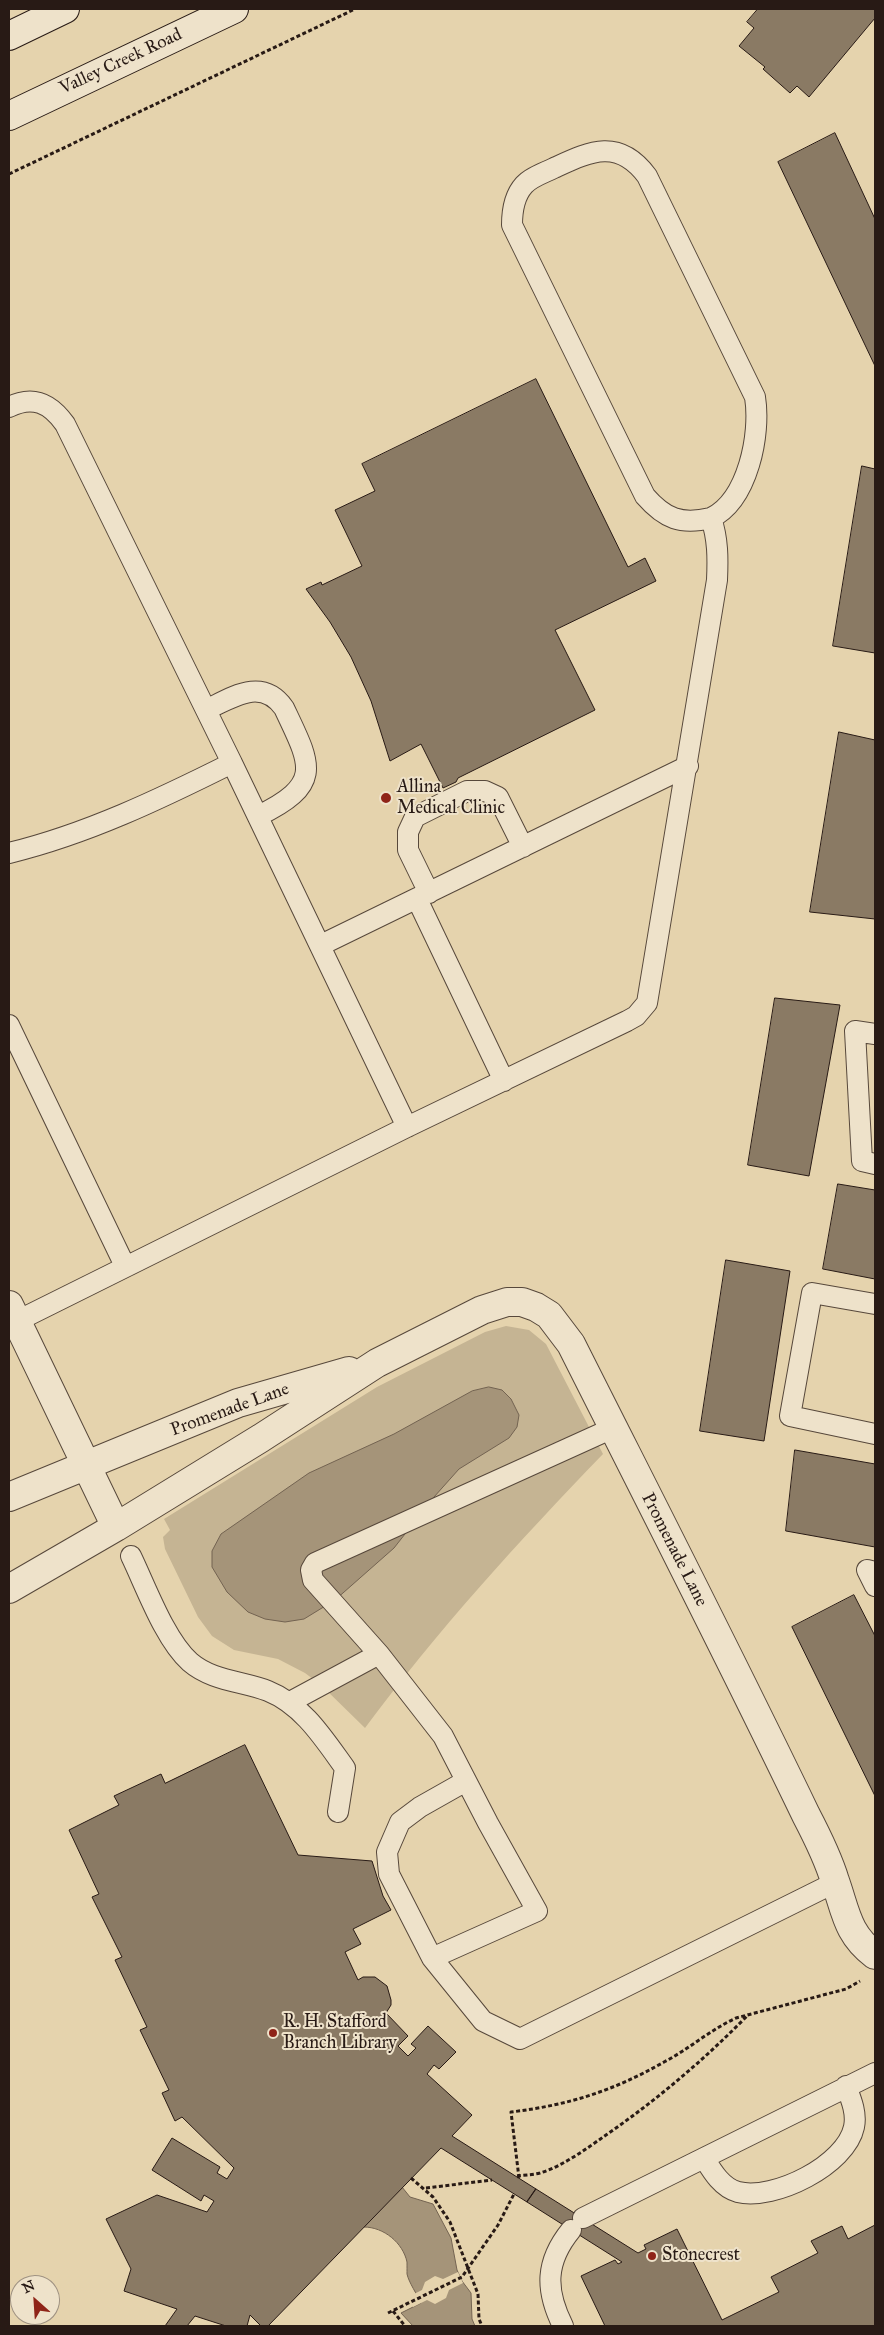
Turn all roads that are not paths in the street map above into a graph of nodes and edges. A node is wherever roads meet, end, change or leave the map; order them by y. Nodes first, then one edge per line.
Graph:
1 (65, 9) edge
2 (234, 9) edge
3 (9, 36) edge
4 (9, 116) edge
5 (9, 407) edge
6 (711, 518) junction
7 (206, 710) junction
8 (232, 763) junction
9 (688, 766) junction
10 (258, 816) junction
11 (522, 847) junction
12 (9, 854) edge
13 (423, 896) junction
14 (321, 945) junction
15 (9, 1025) edge
16 (875, 1034) edge
17 (504, 1081) junction
18 (407, 1127) junction
19 (875, 1164) edge
20 (125, 1266) junction
21 (875, 1304) edge
22 (11, 1317) edge
23 (377, 1363) junction
24 (613, 1428) junction
25 (875, 1434) edge
26 (86, 1465) junction
27 (9, 1497) edge
28 (116, 1527) junction
29 (131, 1556) dead end
30 (875, 1572) edge
31 (875, 1586) edge
32 (9, 1589) edge
33 (379, 1654) junction
34 (290, 1702) junction
35 (466, 1781) junction
36 (338, 1812) dead end
37 (836, 1882) junction
38 (432, 1958) junction
39 (870, 1966) edge
40 (875, 2073) edge
41 (846, 2086) junction
42 (704, 2158) junction
43 (563, 2326) edge

1 - 3 street
2 - 4 street, Valley Creek Road
5 - 7 lane
6 - 6 lane
6 - 9 lane
7 - 8 lane
7 - 10 lane
8 - 10 lane
8 - 12 lane
9 - 11 lane
9 - 17 lane
10 - 14 lane
11 - 13 lane
11 - 13 lane
13 - 14 lane
13 - 17 lane
14 - 18 lane
15 - 20 lane
16 - 19 lane
17 - 18 lane
18 - 20 lane
20 - 22 lane
21 - 25 lane
22 - 26 street
23 - 24 street, Promenade Lane
23 - 26 street, Promenade Lane
23 - 28 street, Promenade Lane
24 - 33 lane
24 - 37 street, Promenade Lane
26 - 27 street, Promenade Lane
26 - 28 street
28 - 32 street, Promenade Lane
29 - 34 lane
30 - 31 lane
33 - 34 lane
33 - 35 lane
34 - 36 lane
35 - 38 lane
35 - 38 lane
37 - 38 lane
37 - 39 street, Promenade Lane
40 - 41 lane
41 - 42 lane
41 - 42 lane
42 - 43 lane

